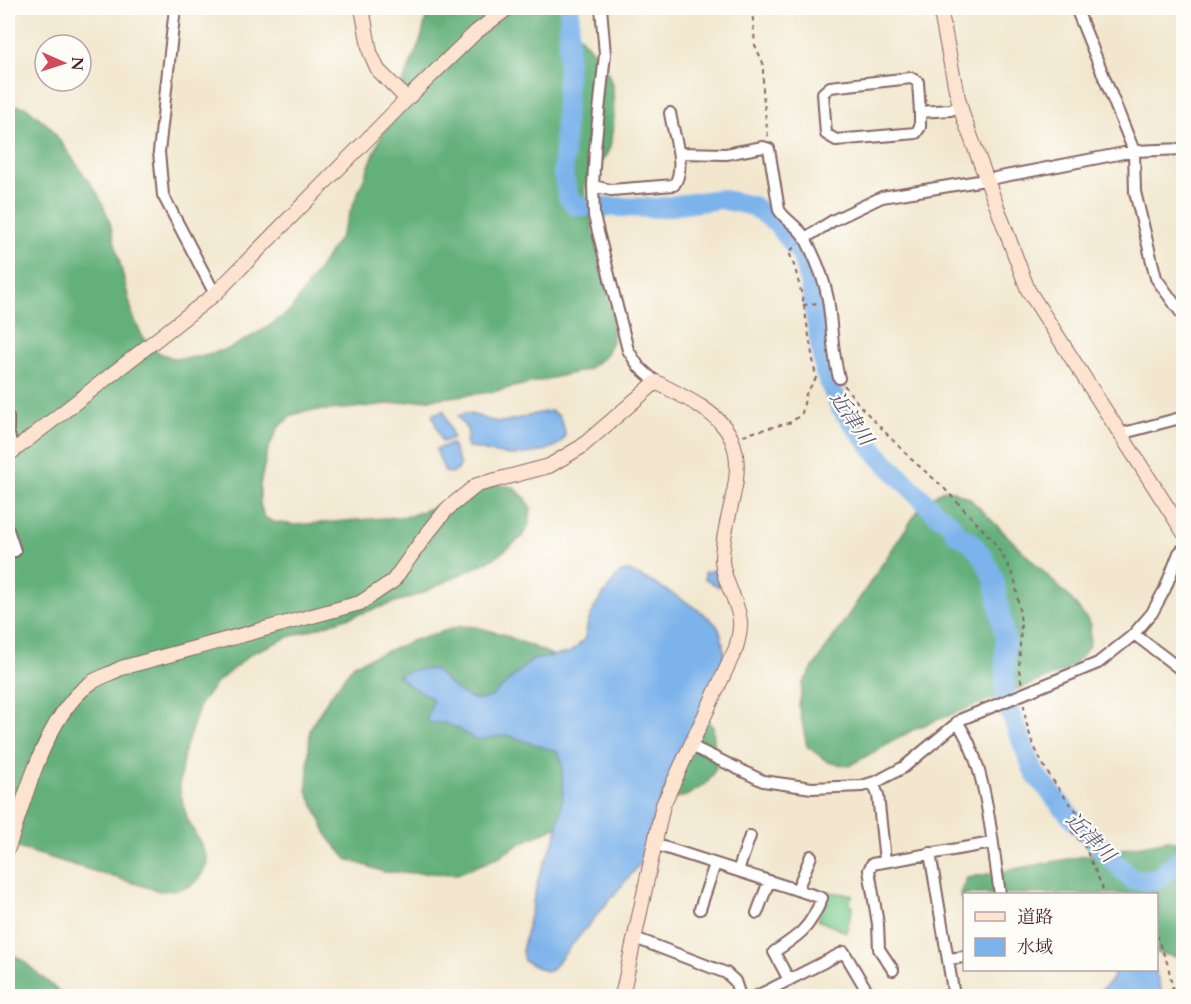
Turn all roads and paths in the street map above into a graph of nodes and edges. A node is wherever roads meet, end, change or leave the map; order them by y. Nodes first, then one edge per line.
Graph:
1 (174, 8) edge
2 (362, 8) edge
3 (508, 8) edge
4 (601, 8) edge
5 (752, 8) edge
6 (940, 8) edge
7 (1076, 8) edge
8 (407, 99) junction
9 (960, 105) junction
10 (920, 112) junction
11 (670, 113) dead end
12 (769, 149) junction
13 (1184, 149) edge
14 (1134, 151) junction
15 (680, 153) junction
16 (985, 180) junction
17 (593, 186) junction
18 (805, 238) junction
19 (789, 252) dead end
20 (216, 294) junction
21 (827, 302) dead end
22 (803, 305) junction
23 (1184, 317) edge
24 (839, 378) joint
25 (656, 382) junction
26 (8, 417) edge
27 (1184, 417) edge
28 (1120, 434) junction
29 (732, 438) junction
30 (10, 453) edge
31 (8, 530) edge
32 (1183, 532) edge
33 (1184, 548) edge
34 (15, 551) dead end
35 (1134, 634) junction
36 (1184, 672) edge
37 (1024, 693) junction
38 (957, 722) junction
39 (691, 746) junction
40 (873, 783) junction
41 (750, 836) dead end
42 (992, 843) junction
43 (654, 844) junction
44 (8, 848) edge
45 (930, 853) junction
46 (811, 856) dead end
47 (885, 861) junction
48 (715, 864) junction
49 (738, 871) junction
50 (769, 881) junction
51 (797, 890) junction
52 (1000, 893) edge
53 (1105, 893) edge
54 (700, 909) dead end
55 (757, 913) dead end
56 (635, 938) junction
57 (1158, 940) edge
58 (963, 957) edge
59 (948, 959) junction
60 (893, 970) dead end
61 (789, 980) junction
62 (622, 996) edge
63 (740, 996) edge
64 (757, 996) edge
65 (870, 996) edge
66 (954, 996) edge
67 (1174, 996) edge

1 - 20 street
2 - 8 street
3 - 8 street
4 - 17 street
5 - 12 path
6 - 9 street
7 - 14 street
8 - 20 street
9 - 10 street
9 - 16 street
10 - 10 street
11 - 15 street
12 - 15 street
12 - 18 street
13 - 14 street
14 - 16 street
14 - 23 street
15 - 17 street
16 - 18 street
16 - 28 street
17 - 25 street
18 - 24 street
19 - 22 path
20 - 30 street
21 - 22 path
22 - 29 path
24 - 37 path
25 - 29 street
25 - 44 street
26 - 30 street
27 - 28 street
28 - 32 street
29 - 39 street
31 - 34 street
33 - 35 street
35 - 36 street
35 - 37 street
37 - 38 street
37 - 53 path
38 - 40 street
38 - 42 street
39 - 40 street
39 - 43 street
40 - 47 street
41 - 49 street
42 - 45 street
42 - 52 street
43 - 48 street
43 - 56 street
45 - 47 street
45 - 59 street
46 - 51 street
47 - 60 street
48 - 49 street
48 - 54 street
49 - 50 street
50 - 51 street
50 - 55 street
51 - 61 street
56 - 62 street
56 - 63 street
57 - 67 path
58 - 59 street
59 - 66 street
61 - 64 street
61 - 65 street

